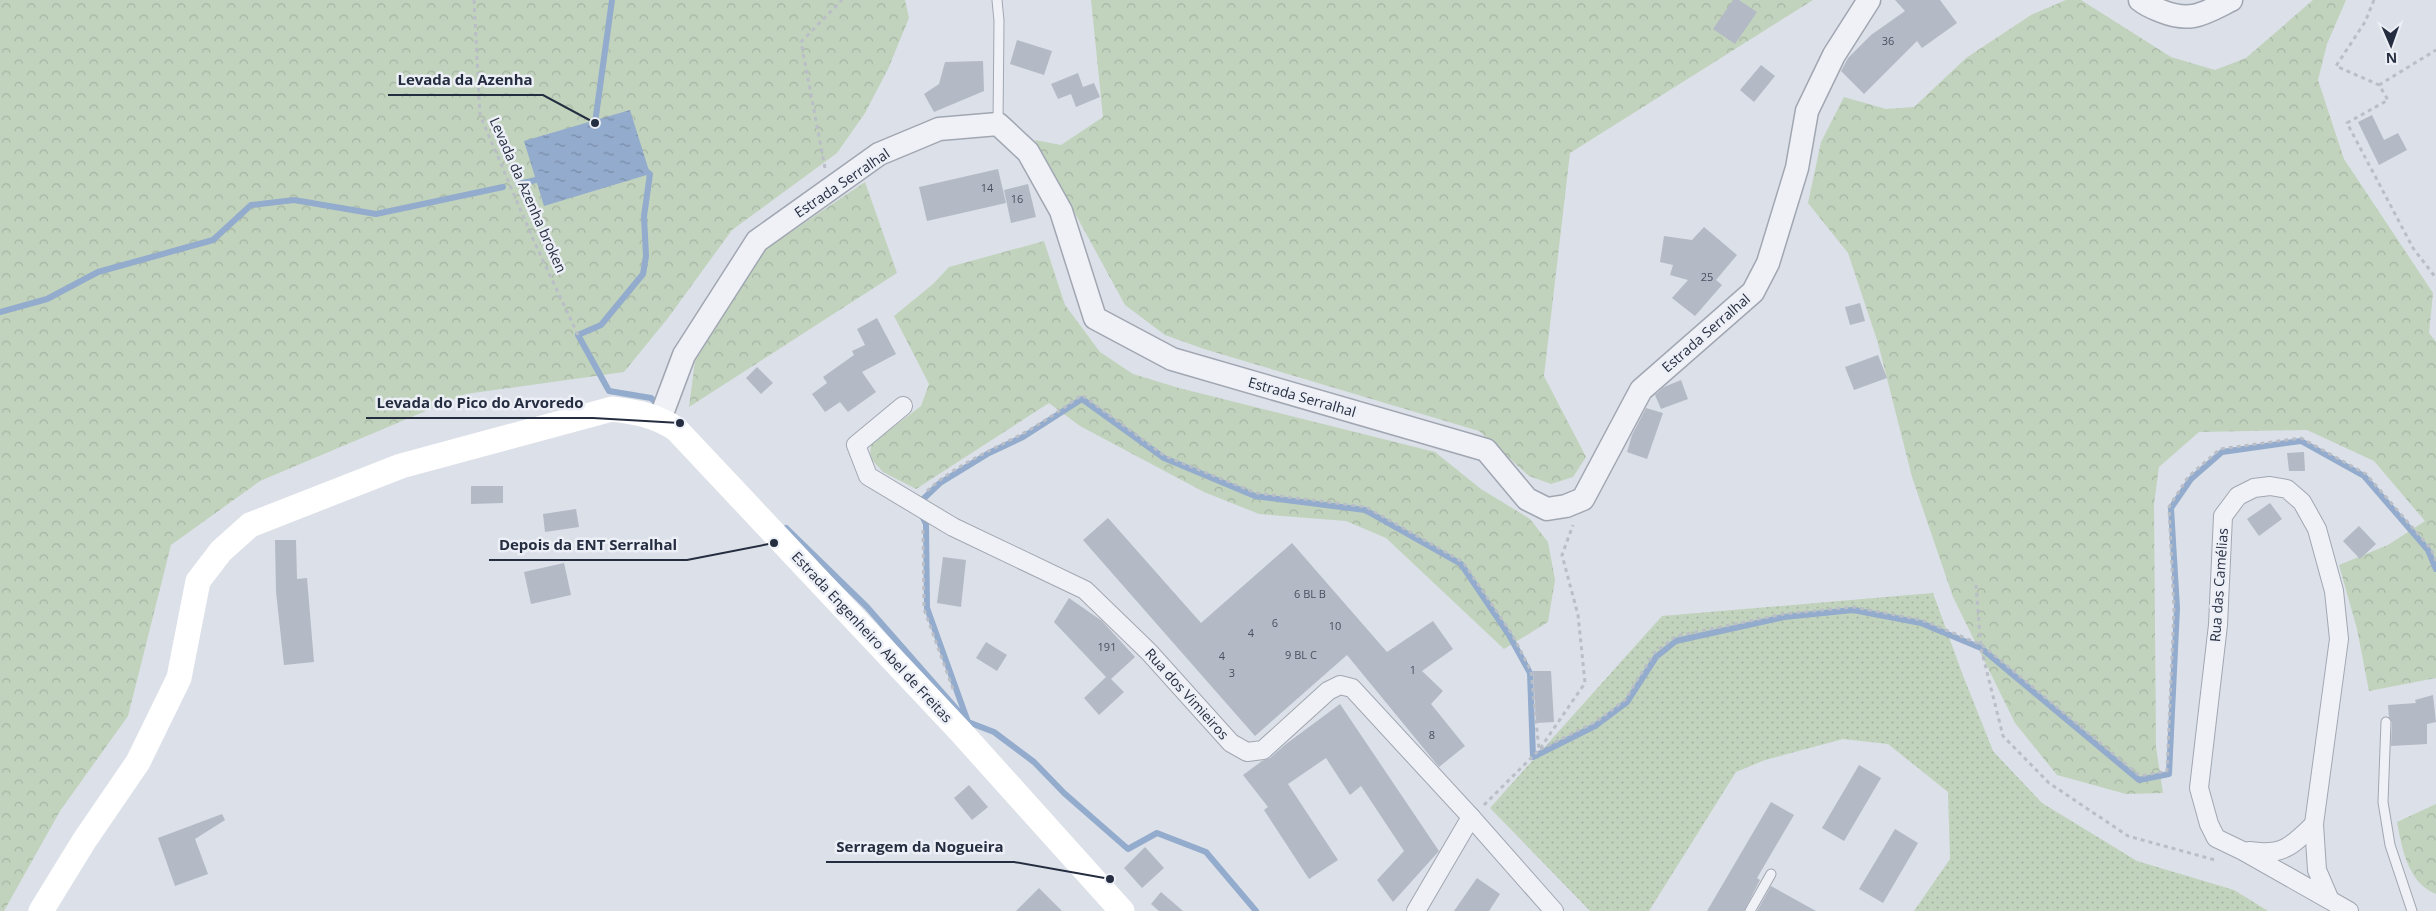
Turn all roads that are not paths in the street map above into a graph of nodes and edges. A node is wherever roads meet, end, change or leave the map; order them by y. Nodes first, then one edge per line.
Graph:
1 (997, 0) edge
2 (1869, 0) edge
3 (2140, 0) edge
4 (2231, 0) edge
5 (998, 124) junction
6 (903, 406) dead end
7 (663, 413) junction
8 (2386, 722) dead end
9 (1471, 817) junction
10 (2314, 824) junction
11 (2243, 851) junction
12 (1771, 874) dead end
13 (2329, 898) junction
14 (41, 911) edge
15 (1122, 911) edge
16 (1416, 911) edge
17 (1554, 911) edge
18 (1750, 911) edge
19 (2350, 911) edge
20 (2412, 911) edge

1 - 5 lane
2 - 5 street, Estrada Serralhal
3 - 4 street
5 - 7 street, Estrada Serralhal
6 - 9 street, Rua dos Vimieiros
7 - 14 main road, Estrada Engenheiro Abel de Freitas
7 - 15 main road, Estrada Engenheiro Abel de Freitas
8 - 20 lane
9 - 16 street
9 - 17 street, Rua dos Vimieiros
10 - 11 street, Rua das Camélias
10 - 11 street, Rua das Camélias
10 - 13 street, Rua das Camélias
11 - 13 street, Rua das Camélias
12 - 18 lane
13 - 19 street, Rua das Camélias

